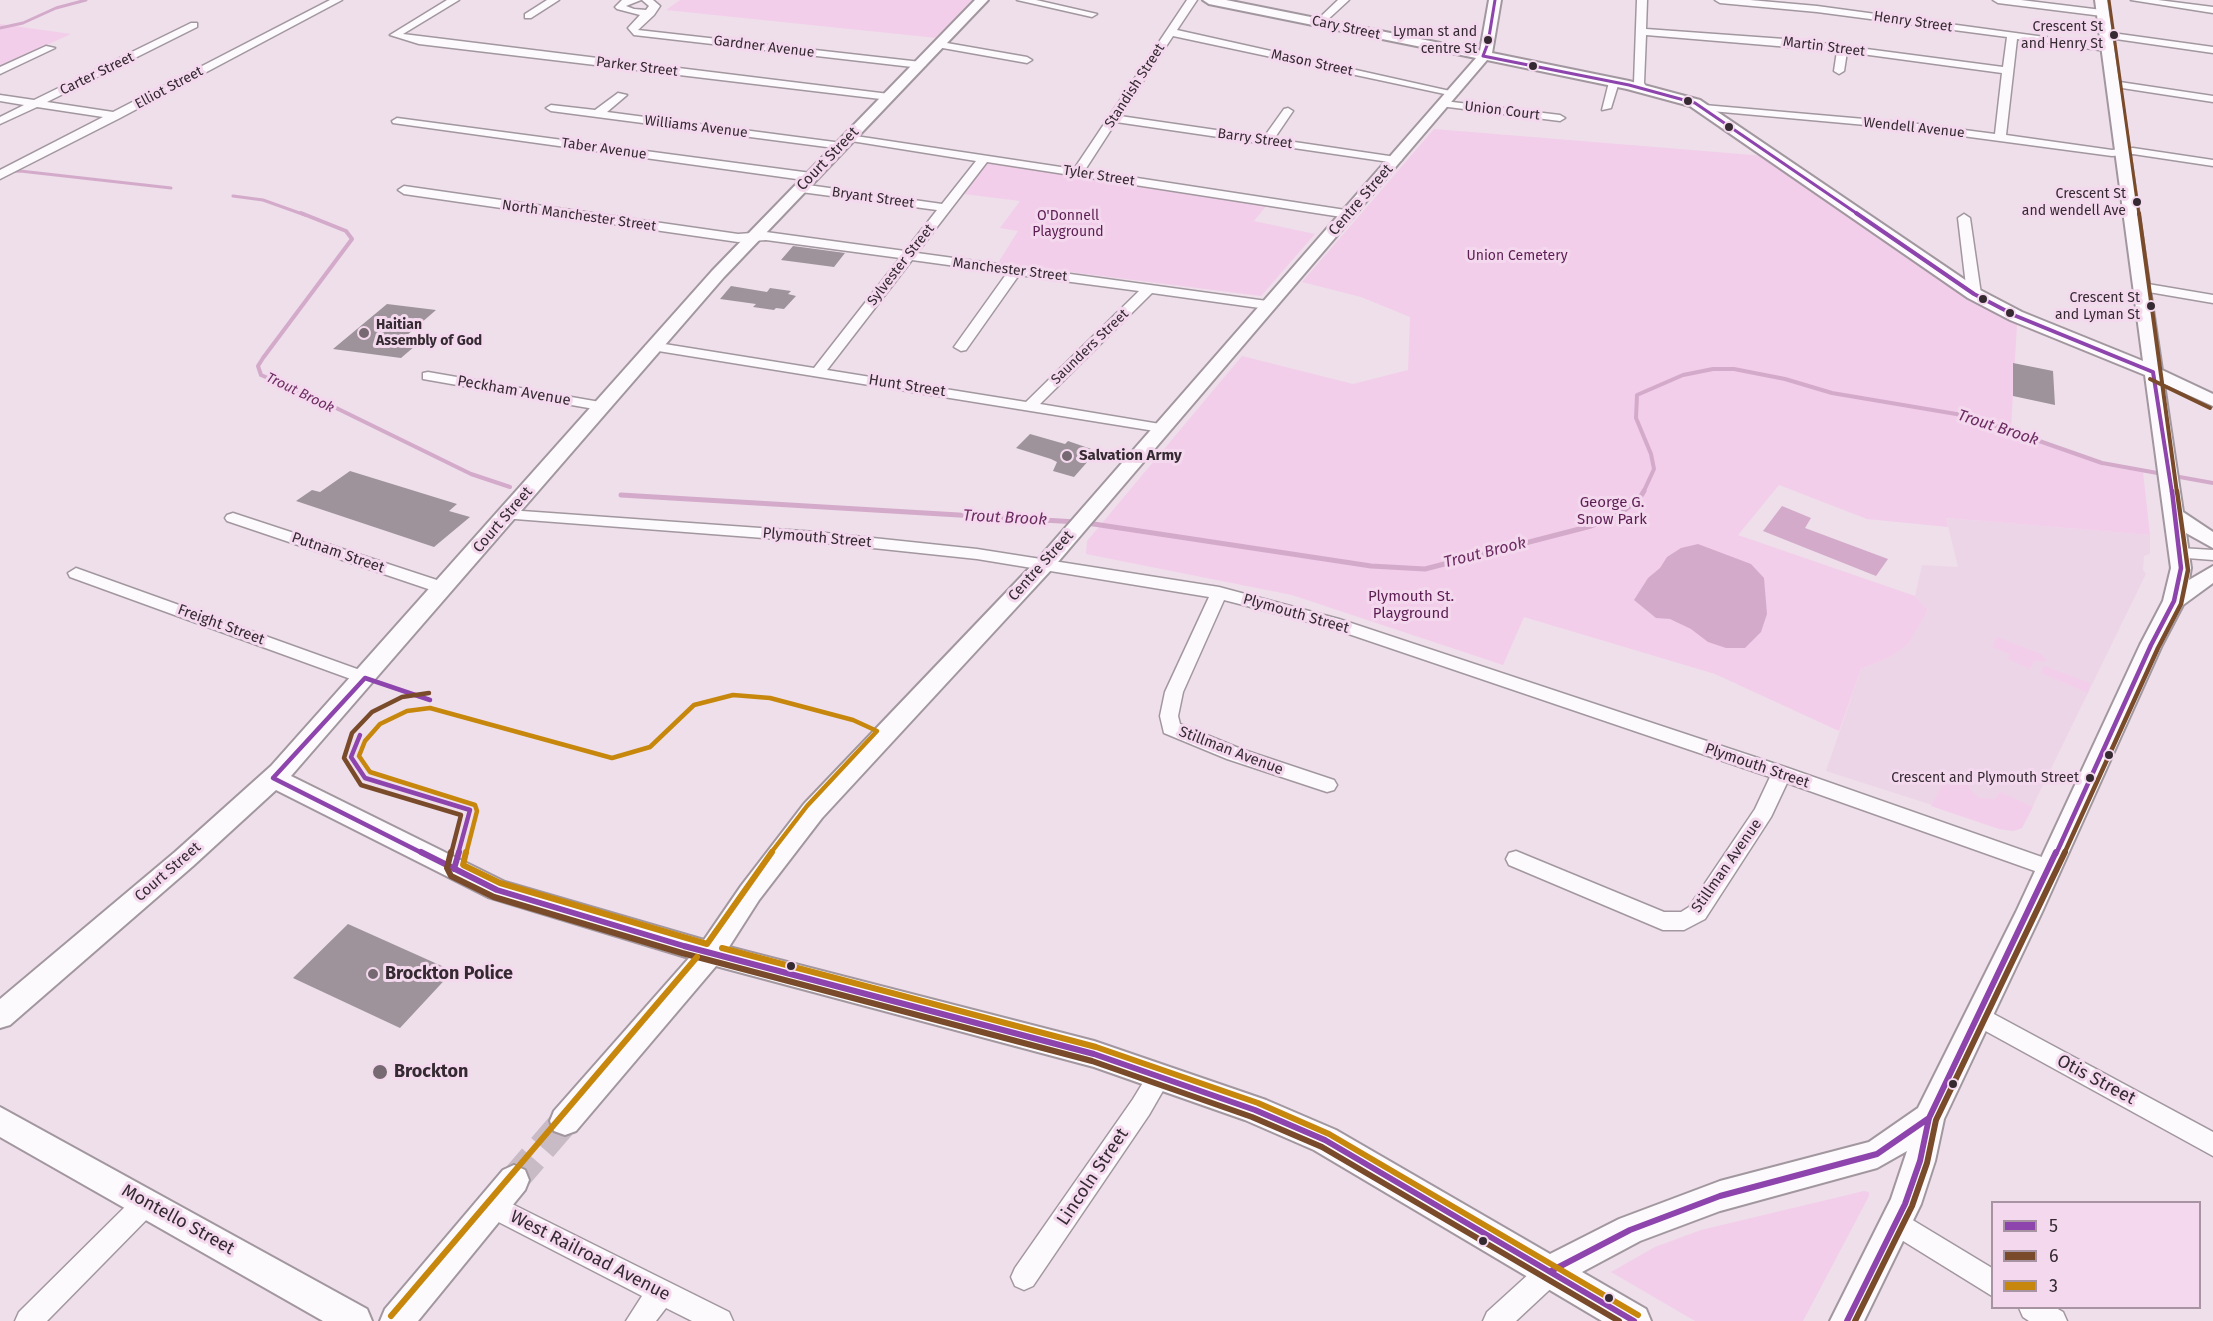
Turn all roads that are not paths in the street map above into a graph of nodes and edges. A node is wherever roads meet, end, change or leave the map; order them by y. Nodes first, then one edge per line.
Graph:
1 (338, 0) edge
2 (454, 0) edge
3 (554, 0) edge
4 (636, 0) edge
5 (647, 0) edge
6 (982, 0) edge
7 (1022, 0) edge
8 (1192, 0) edge
9 (1209, 0) edge
10 (1344, 0) edge
11 (1495, 0) edge
12 (1642, 0) edge
13 (1720, 0) edge
14 (1998, 0) edge
15 (2136, 0) edge
16 (2102, 7) edge
17 (2213, 10) edge
18 (651, 13) junction
19 (1092, 14) dead end
20 (528, 16) dead end
21 (1320, 22) junction
22 (194, 26) dead end
23 (1170, 32) junction
24 (1640, 32) junction
25 (2012, 35) junction
26 (2106, 41) junction
27 (941, 45) junction
28 (50, 48) dead end
29 (1842, 49) junction
30 (2213, 50) edge
31 (1484, 56) junction
32 (1027, 60) dead end
33 (921, 65) junction
34 (0, 71) edge
35 (1839, 71) dead end
36 (2008, 71) junction
37 (1614, 82) junction
38 (2113, 84) junction
39 (1642, 88) junction
40 (622, 96) dead end
41 (889, 97) junction
42 (0, 98) edge
43 (1449, 98) junction
44 (2213, 99) edge
45 (37, 104) junction
46 (551, 108) dead end
47 (1606, 108) dead end
48 (1704, 108) junction
49 (1288, 111) dead end
50 (597, 114) junction
51 (116, 116) junction
52 (1560, 118) dead end
53 (1114, 119) junction
54 (0, 121) edge
55 (397, 121) dead end
56 (2000, 137) junction
57 (1267, 141) junction
58 (845, 142) junction
59 (2123, 152) junction
60 (984, 158) junction
61 (1396, 160) junction
62 (2213, 163) edge
63 (1078, 172) junction
64 (0, 175) edge
65 (806, 183) junction
66 (404, 190) dead end
67 (946, 208) junction
68 (1348, 214) junction
69 (1964, 218) dead end
70 (754, 237) junction
71 (908, 257) junction
72 (1016, 270) junction
73 (2142, 287) junction
74 (1149, 288) junction
75 (1974, 294) junction
76 (2213, 299) edge
77 (1267, 305) junction
78 (652, 346) junction
79 (961, 347) dead end
80 (818, 372) junction
81 (2153, 372) junction
82 (428, 376) dead end
83 (2213, 401) edge
84 (600, 406) junction
85 (1030, 406) junction
86 (1161, 428) junction
87 (508, 515) junction
88 (2174, 515) junction
89 (233, 518) dead end
90 (2213, 542) edge
91 (2180, 553) junction
92 (2213, 555) edge
93 (1045, 564) junction
94 (76, 573) dead end
95 (2213, 573) edge
96 (443, 588) junction
97 (1219, 593) junction
98 (2175, 601) junction
99 (365, 678) junction
100 (1780, 773) junction
101 (273, 778) junction
102 (1327, 785) dead end
103 (1516, 859) dead end
104 (2049, 868) junction
105 (710, 953) junction
106 (0, 1016) edge
107 (1979, 1016) junction
108 (1160, 1075) junction
109 (1929, 1118) junction
110 (565, 1121) tunnel mouth
111 (4, 1129) edge
112 (2213, 1145) edge
113 (514, 1180) tunnel mouth
114 (147, 1202) junction
115 (492, 1206) junction
116 (1896, 1222) junction
117 (1551, 1271) junction
118 (1024, 1277) dead end
119 (1991, 1282) edge
120 (662, 1292) junction
121 (2034, 1309) edge
122 (28, 1321) edge
123 (355, 1321) edge
124 (397, 1321) edge
125 (639, 1321) edge
126 (720, 1321) edge
127 (1496, 1321) edge
128 (1634, 1321) edge
129 (1847, 1321) edge
130 (2054, 1321) edge

1 - 51 street, Elliot Street
2 - 41 street, Parker Street
3 - 20 street
4 - 18 street
5 - 18 street
6 - 27 main road, Court Street
7 - 19 street
8 - 23 street, Standish Street
9 - 21 main road, Cary Street
10 - 21 street
11 - 31 main road, Centre Street
12 - 24 street
13 - 25 street, Henry Street
14 - 16 street
15 - 17 street
16 - 26 main road
18 - 33 street, Gardner Avenue
21 - 31 main road, Cary Street
22 - 45 street, Carter Street
23 - 43 street, Mason Street
23 - 53 street, Standish Street
24 - 29 street, Martin Street
24 - 39 street
25 - 26 street, Henry Street
25 - 36 street
26 - 30 street, Henry Street
26 - 38 main road
27 - 32 street
27 - 33 main road, Court Street
28 - 34 street
29 - 35 street
29 - 36 street, Martin Street
31 - 37 main road, Cary Street
31 - 43 main road, Centre Street
33 - 41 main road, Court Street
36 - 56 street
37 - 39 main road, Cary Street
37 - 47 street
38 - 44 street
38 - 59 main road
39 - 48 main road, Cary Street
40 - 50 street
41 - 58 main road, Court Street
42 - 45 street
43 - 52 street, Union Court
43 - 61 main road, Centre Street
45 - 51 street
45 - 54 street, Carter Street
46 - 50 street, Williams Avenue
48 - 56 street, Wendell Avenue
48 - 75 main road, Cary Street
49 - 57 street
50 - 58 street, Williams Avenue
51 - 64 street, Elliot Street
53 - 57 street, Barry Street
53 - 63 street, Standish Street
55 - 65 street, Taber Avenue
56 - 59 street, Wendell Avenue
57 - 61 street, Barry Street
58 - 60 street, Tyler Street
58 - 65 main road, Court Street
59 - 62 street, Wendell Avenue
59 - 73 main road
60 - 63 street, Tyler Street
60 - 67 street, Sylvester Street
61 - 68 main road, Centre Street
63 - 68 street, Tyler Street
65 - 67 street, Bryant Street
65 - 70 main road, Court Street
66 - 70 street, North Manchester Street
67 - 71 street, Sylvester Street
68 - 77 main road, Centre Street
69 - 75 street
70 - 71 street, Manchester Street
70 - 78 main road, Court Street
71 - 72 street, Manchester Street
71 - 80 street, Sylvester Street
72 - 74 street, Manchester Street
72 - 79 street
73 - 76 street
73 - 81 main road
74 - 77 street, Manchester Street
74 - 85 street, Saunders Street
75 - 81 main road, Cary Street
77 - 86 main road, Centre Street
78 - 80 street, Hunt Street
78 - 84 main road, Court Street
80 - 85 street, Hunt Street
81 - 83 main road, Cary Street
81 - 88 main road
82 - 84 street, Peckham Avenue
84 - 87 main road, Court Street
85 - 86 street, Hunt Street
86 - 93 main road, Centre Street
87 - 93 street, Plymouth Street
87 - 96 main road, Court Street
88 - 90 main road
88 - 91 main road
89 - 96 street, Putnam Street
91 - 92 street
91 - 98 main road
93 - 97 street, Plymouth Street
93 - 105 main road, Centre Street
94 - 99 street, Freight Street
95 - 98 main road
96 - 99 main road, Court Street
97 - 100 street, Plymouth Street
97 - 102 street, Stillman Avenue
98 - 104 main road
99 - 101 main road, Court Street
100 - 103 street, Stillman Avenue
100 - 104 street, Plymouth Street
101 - 105 main road
101 - 106 main road, Court Street
104 - 107 main road
105 - 108 main road
105 - 110 main road, Centre Street
107 - 109 main road
107 - 112 street, Otis Street
108 - 117 main road
108 - 118 street, Lincoln Street
109 - 116 main road
109 - 117 main road
111 - 114 main road, Montello Street
113 - 115 main road
114 - 122 street
114 - 123 main road, Montello Street
115 - 120 street, West Railroad Avenue
115 - 124 main road
116 - 119 street
116 - 129 main road
117 - 127 street
117 - 128 main road
120 - 125 street
120 - 126 street, West Railroad Avenue
121 - 130 street

